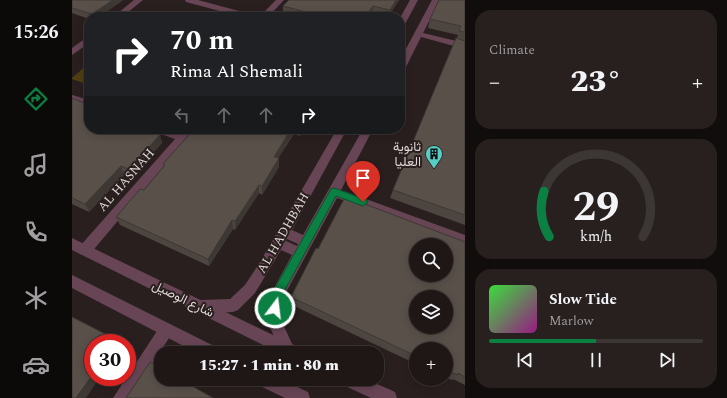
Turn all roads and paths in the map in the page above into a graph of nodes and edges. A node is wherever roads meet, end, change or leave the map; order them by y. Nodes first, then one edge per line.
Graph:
1 (139, 0) edge
2 (189, 0) edge
3 (280, 0) edge
4 (414, 0) edge
5 (436, 0) edge
6 (123, 12) edge
7 (233, 12) edge
8 (268, 12) edge
9 (405, 17) edge
10 (419, 34) junction
11 (84, 43) edge
12 (465, 46) edge
13 (72, 52) edge
14 (405, 60) edge
15 (72, 98) edge
16 (84, 102) edge
17 (185, 134) edge
18 (339, 134) edge
19 (365, 134) edge
20 (334, 192) junction
21 (281, 237) junction
22 (465, 240) edge
23 (78, 247) edge
24 (303, 247) junction
25 (72, 281) edge
26 (201, 307) junction
27 (166, 330) junction
28 (198, 346) edge
29 (281, 346) edge
30 (288, 346) edge
31 (278, 386) edge
32 (364, 386) edge
33 (121, 398) edge
34 (302, 398) edge
35 (389, 398) edge

1 - 6 street
2 - 7 street
3 - 8 street
4 - 9 street
5 - 10 street
10 - 12 street
10 - 14 street
11 - 13 street
15 - 16 street
17 - 23 street, AL HASNAH
18 - 21 street, AL HADHBAH
19 - 20 street, AL HADHBAH
20 - 22 street
20 - 24 street, AL HADHBAH
21 - 24 street
21 - 26 street, AL HADHBAH
23 - 26 street, شارع الوصيل
24 - 30 street, AL HADHBAH
25 - 27 street
26 - 29 street, شارع الوصيل
27 - 28 street
27 - 33 street
31 - 34 street
32 - 35 street

